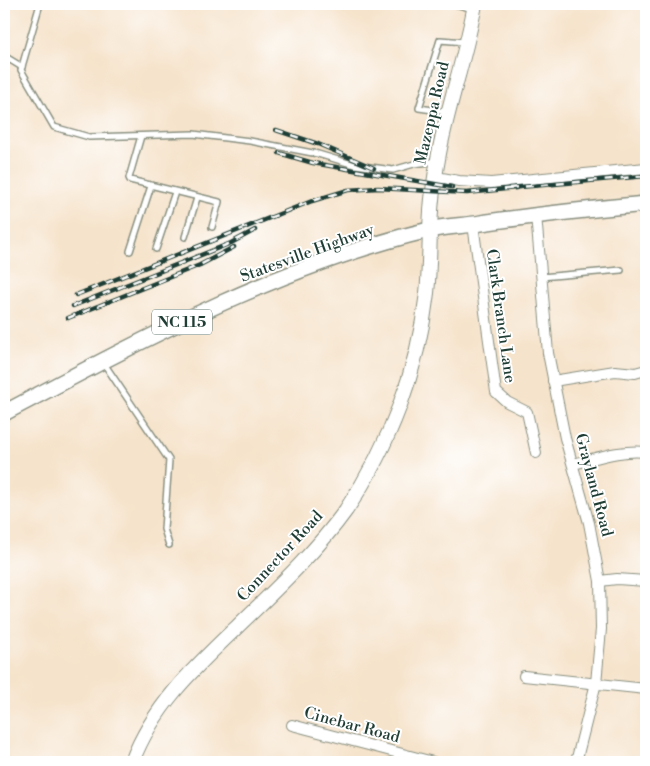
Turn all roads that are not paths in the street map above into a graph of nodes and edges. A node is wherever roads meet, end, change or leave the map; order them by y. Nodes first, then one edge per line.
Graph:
1 (40, 4) edge
2 (455, 4) edge
3 (474, 6) edge
4 (466, 42) junction
5 (4, 56) edge
6 (22, 66) junction
7 (447, 112) junction
8 (141, 136) junction
9 (438, 161) junction
10 (646, 168) edge
11 (436, 177) junction
12 (150, 186) junction
13 (175, 192) junction
14 (197, 198) junction
15 (646, 204) edge
16 (536, 215) junction
17 (473, 224) junction
18 (212, 227) dead end
19 (430, 230) junction
20 (185, 236) dead end
21 (156, 249) dead end
22 (130, 251) dead end
23 (621, 270) dead end
24 (541, 277) junction
25 (102, 361) junction
26 (646, 370) edge
27 (553, 381) junction
28 (4, 413) edge
29 (646, 452) edge
30 (536, 453) dead end
31 (573, 464) junction
32 (169, 545) dead end
33 (600, 581) junction
34 (646, 581) edge
35 (524, 676) dead end
36 (596, 683) junction
37 (646, 689) edge
38 (292, 725) dead end
39 (132, 762) edge
40 (433, 762) edge
41 (576, 762) edge

1 - 6 lane
2 - 3 lane
3 - 4 street, Mazeppa Road
4 - 7 street, Mazeppa Road
4 - 7 lane
5 - 6 lane
6 - 8 lane
7 - 9 street, Mazeppa Road
8 - 9 lane
8 - 12 lane
9 - 11 street, Mazeppa Road
10 - 11 street
11 - 19 street, Mazeppa Road
12 - 13 lane
12 - 22 lane
13 - 14 lane
13 - 21 lane
14 - 18 lane
14 - 20 lane
15 - 16 main road, Statesville Highway / NC 115
16 - 17 main road, Statesville Highway / NC 115
16 - 24 street, Grayland Road
17 - 19 main road, Statesville Highway / NC 115
17 - 30 street, Clark Branch Lane
19 - 25 main road, Statesville Highway / NC 115
19 - 39 street, Connector Road
23 - 24 lane
24 - 27 street, Grayland Road
25 - 28 main road, Statesville Highway / NC 115
25 - 32 lane
26 - 27 street
27 - 31 street, Grayland Road
29 - 31 street
31 - 33 street, Grayland Road
33 - 34 street
33 - 36 street, Grayland Road
35 - 36 street
36 - 37 street
36 - 41 street, Grayland Road
38 - 40 street, Cinebar Road

